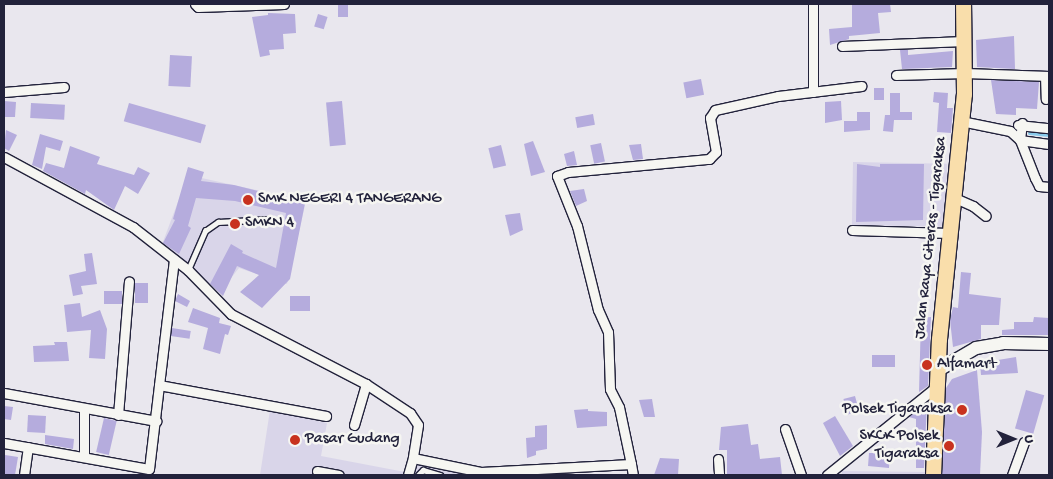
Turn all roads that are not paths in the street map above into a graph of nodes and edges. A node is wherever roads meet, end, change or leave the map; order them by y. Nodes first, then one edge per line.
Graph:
1 (195, 4) edge
2 (284, 4) edge
3 (813, 4) edge
4 (963, 4) edge
5 (964, 41) junction
6 (842, 46) dead end
7 (965, 73) junction
8 (896, 75) dead end
9 (1047, 76) edge
10 (861, 86) dead end
11 (64, 87) dead end
12 (4, 92) edge
13 (812, 92) junction
14 (1046, 99) dead end
15 (962, 121) junction
16 (1022, 124) junction
17 (1049, 128) edge
18 (1010, 131) junction
19 (1020, 140) junction
20 (1049, 144) edge
21 (4, 157) edge
22 (1049, 187) edge
23 (954, 198) junction
24 (986, 216) dead end
25 (271, 219) dead end
26 (852, 230) dead end
27 (949, 233) junction
28 (174, 258) junction
29 (188, 270) junction
30 (129, 281) dead end
31 (1049, 344) edge
32 (937, 371) junction
33 (366, 384) junction
34 (159, 385) junction
35 (936, 387) junction
36 (4, 393) edge
37 (84, 409) junction
38 (118, 415) junction
39 (326, 416) dead end
40 (156, 421) junction
41 (354, 424) dead end
42 (785, 429) dead end
43 (1024, 442) dead end
44 (4, 443) edge
45 (28, 447) junction
46 (84, 456) junction
47 (413, 458) junction
48 (718, 459) dead end
49 (631, 464) junction
50 (317, 471) dead end
51 (24, 475) edge
52 (339, 475) edge
53 (408, 475) edge
54 (418, 475) edge
55 (440, 475) edge
56 (633, 475) edge
57 (719, 475) edge
58 (801, 475) edge
59 (827, 475) edge
60 (933, 475) edge
61 (1012, 475) edge

1 - 2 street
3 - 13 street
4 - 5 main road, Jalan Raya Citeras - Tigaraksa
5 - 6 street
5 - 7 main road, Jalan Raya Citeras - Tigaraksa
7 - 8 street
7 - 9 street
7 - 15 main road, Jalan Raya Citeras - Tigaraksa
9 - 14 street
10 - 13 street
11 - 12 street
13 - 49 street
15 - 18 street
15 - 23 main road, Jalan Raya Citeras - Tigaraksa
16 - 17 street
16 - 18 street
16 - 19 street
18 - 19 street
19 - 20 street
19 - 22 street
21 - 28 street
23 - 24 street
23 - 27 main road, Jalan Raya Citeras - Tigaraksa
25 - 29 lane
26 - 27 street
27 - 32 main road, Jalan Raya Citeras - Tigaraksa
28 - 29 street
28 - 34 street
29 - 33 street
30 - 38 street
31 - 32 street
32 - 35 main road, Jalan Raya Citeras - Tigaraksa
33 - 41 street
33 - 47 street
34 - 39 street
34 - 40 street
35 - 59 street
35 - 60 main road, Jalan Raya Citeras - Tigaraksa
36 - 37 street
37 - 38 street
37 - 46 street
38 - 40 street
40 - 46 street
42 - 58 street
43 - 61 street
44 - 45 street
45 - 46 street
45 - 51 street
47 - 49 street
47 - 53 street
48 - 57 street
49 - 56 street
50 - 52 street
54 - 55 lane

